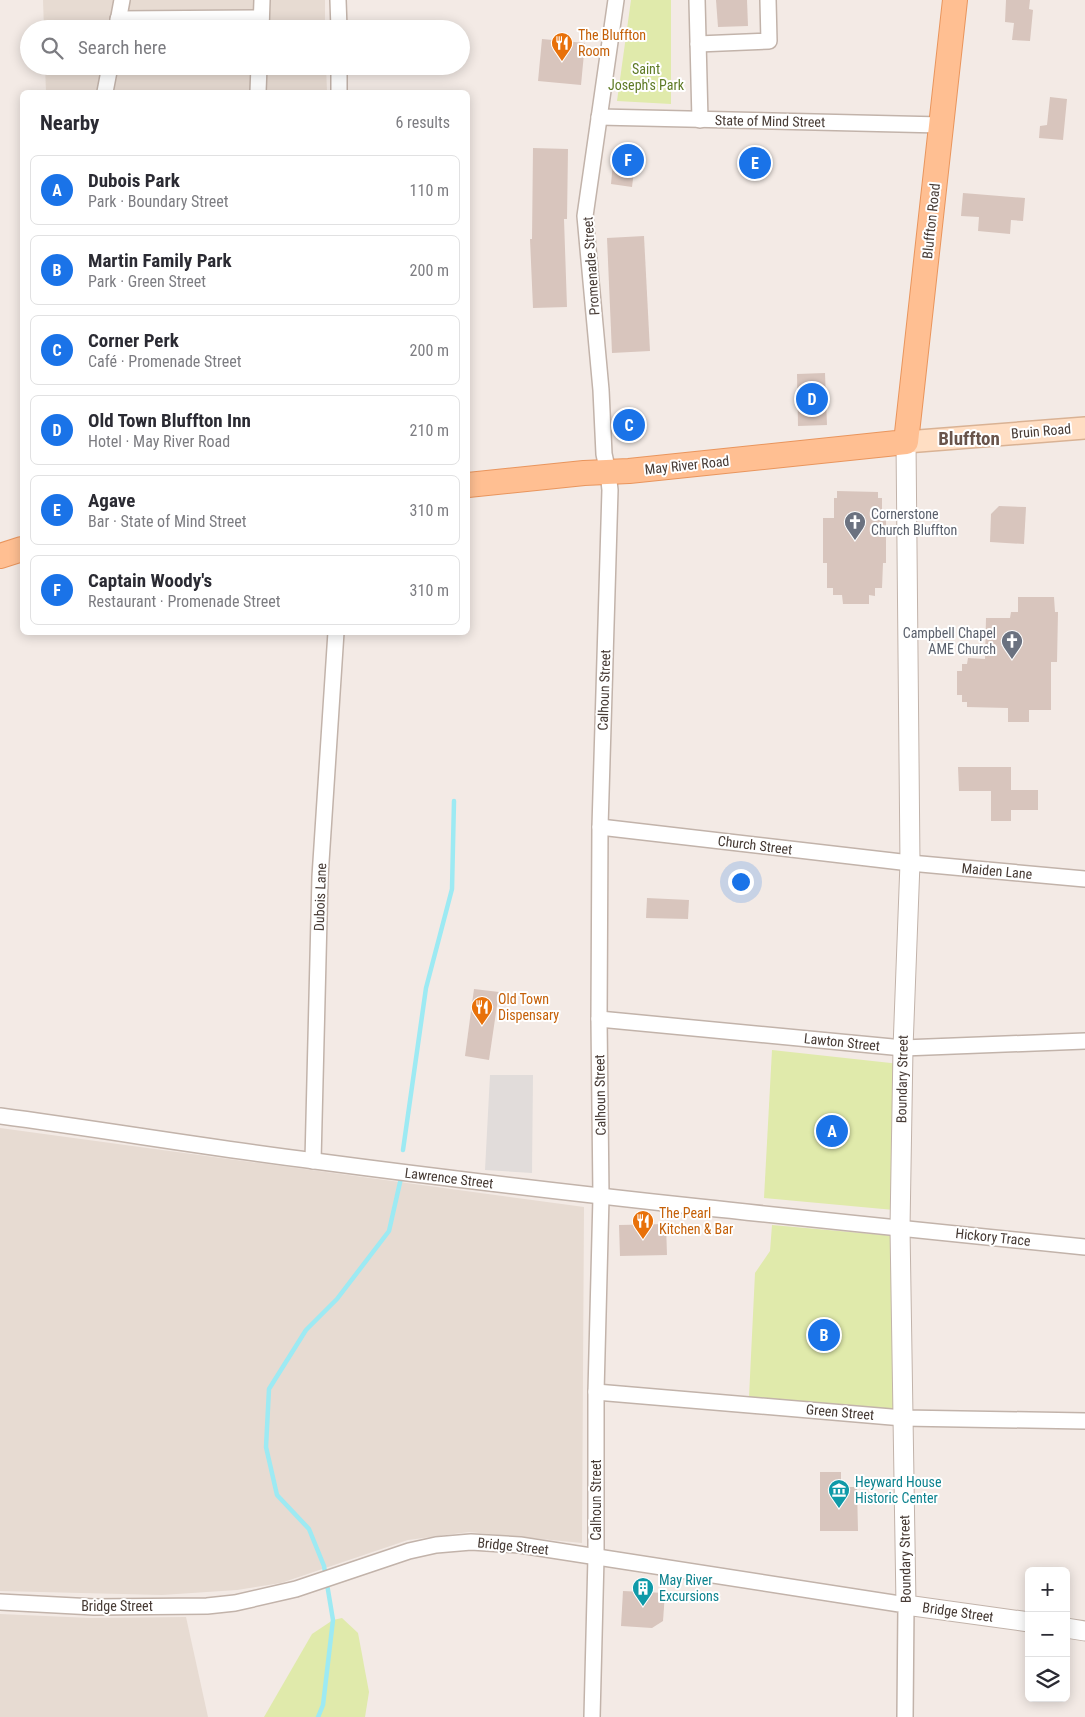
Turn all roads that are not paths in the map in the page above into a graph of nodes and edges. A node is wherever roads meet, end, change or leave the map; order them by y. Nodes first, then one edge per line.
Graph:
1 (122, 0) edge
2 (262, 0) edge
3 (338, 0) edge
4 (616, 0) edge
5 (697, 0) edge
6 (768, 0) edge
7 (954, 0) edge
8 (118, 20) edge
9 (261, 20) edge
10 (338, 20) edge
11 (698, 44) junction
12 (108, 75) edge
13 (259, 75) edge
14 (339, 75) edge
15 (105, 90) edge
16 (258, 90) edge
17 (339, 90) edge
18 (599, 117) junction
19 (700, 120) junction
20 (941, 125) junction
21 (1085, 428) edge
22 (906, 442) junction
23 (608, 472) junction
24 (470, 485) edge
25 (20, 550) edge
26 (0, 556) edge
27 (336, 635) edge
28 (600, 828) junction
29 (910, 863) junction
30 (1085, 879) edge
31 (599, 1018) junction
32 (1085, 1041) edge
33 (902, 1048) junction
34 (0, 1116) edge
35 (313, 1161) junction
36 (601, 1197) junction
37 (900, 1228) junction
38 (1085, 1247) edge
39 (596, 1392) junction
40 (903, 1418) junction
41 (1085, 1421) edge
42 (596, 1557) junction
43 (0, 1602) edge
44 (906, 1604) junction
45 (1025, 1621) edge
46 (1070, 1629) edge
47 (1085, 1631) edge
48 (592, 1717) edge
49 (905, 1717) edge

1 - 8 street
2 - 9 street
3 - 10 street
4 - 18 street, Promenade Street
5 - 11 street
6 - 11 street
7 - 20 main road, Bluffton Road
11 - 19 street
12 - 15 street
13 - 16 street
14 - 17 street
18 - 19 street, State of Mind Street
18 - 23 street, Promenade Street
19 - 20 street, State of Mind Street
20 - 22 main road, Bluffton Road
21 - 22 main road, Bruin Road
22 - 23 main road, May River Road
22 - 29 street, Boundary Street
23 - 24 main road, May River Road
23 - 28 street, Calhoun Street
25 - 26 main road
27 - 35 street, Dubois Lane
28 - 29 street, Church Street
28 - 31 street, Calhoun Street
29 - 30 street, Maiden Lane
29 - 33 street, Boundary Street
31 - 33 street, Lawton Street
31 - 36 street, Calhoun Street
32 - 33 street, Lawton Street
33 - 37 street, Boundary Street
34 - 35 street, Lawrence Street
35 - 36 street, Lawrence Street
36 - 37 street, Lawrence Street
36 - 39 street, Calhoun Street
37 - 38 street, Hickory Trace
37 - 40 street, Boundary Street
39 - 40 street, Green Street
39 - 42 street, Calhoun Street
40 - 41 street, Green Street
40 - 44 street, Boundary Street
42 - 43 street, Bridge Street
42 - 44 street, Bridge Street
42 - 48 street, Calhoun Street
44 - 45 street, Bridge Street
44 - 49 street, Boundary Street
46 - 47 street

